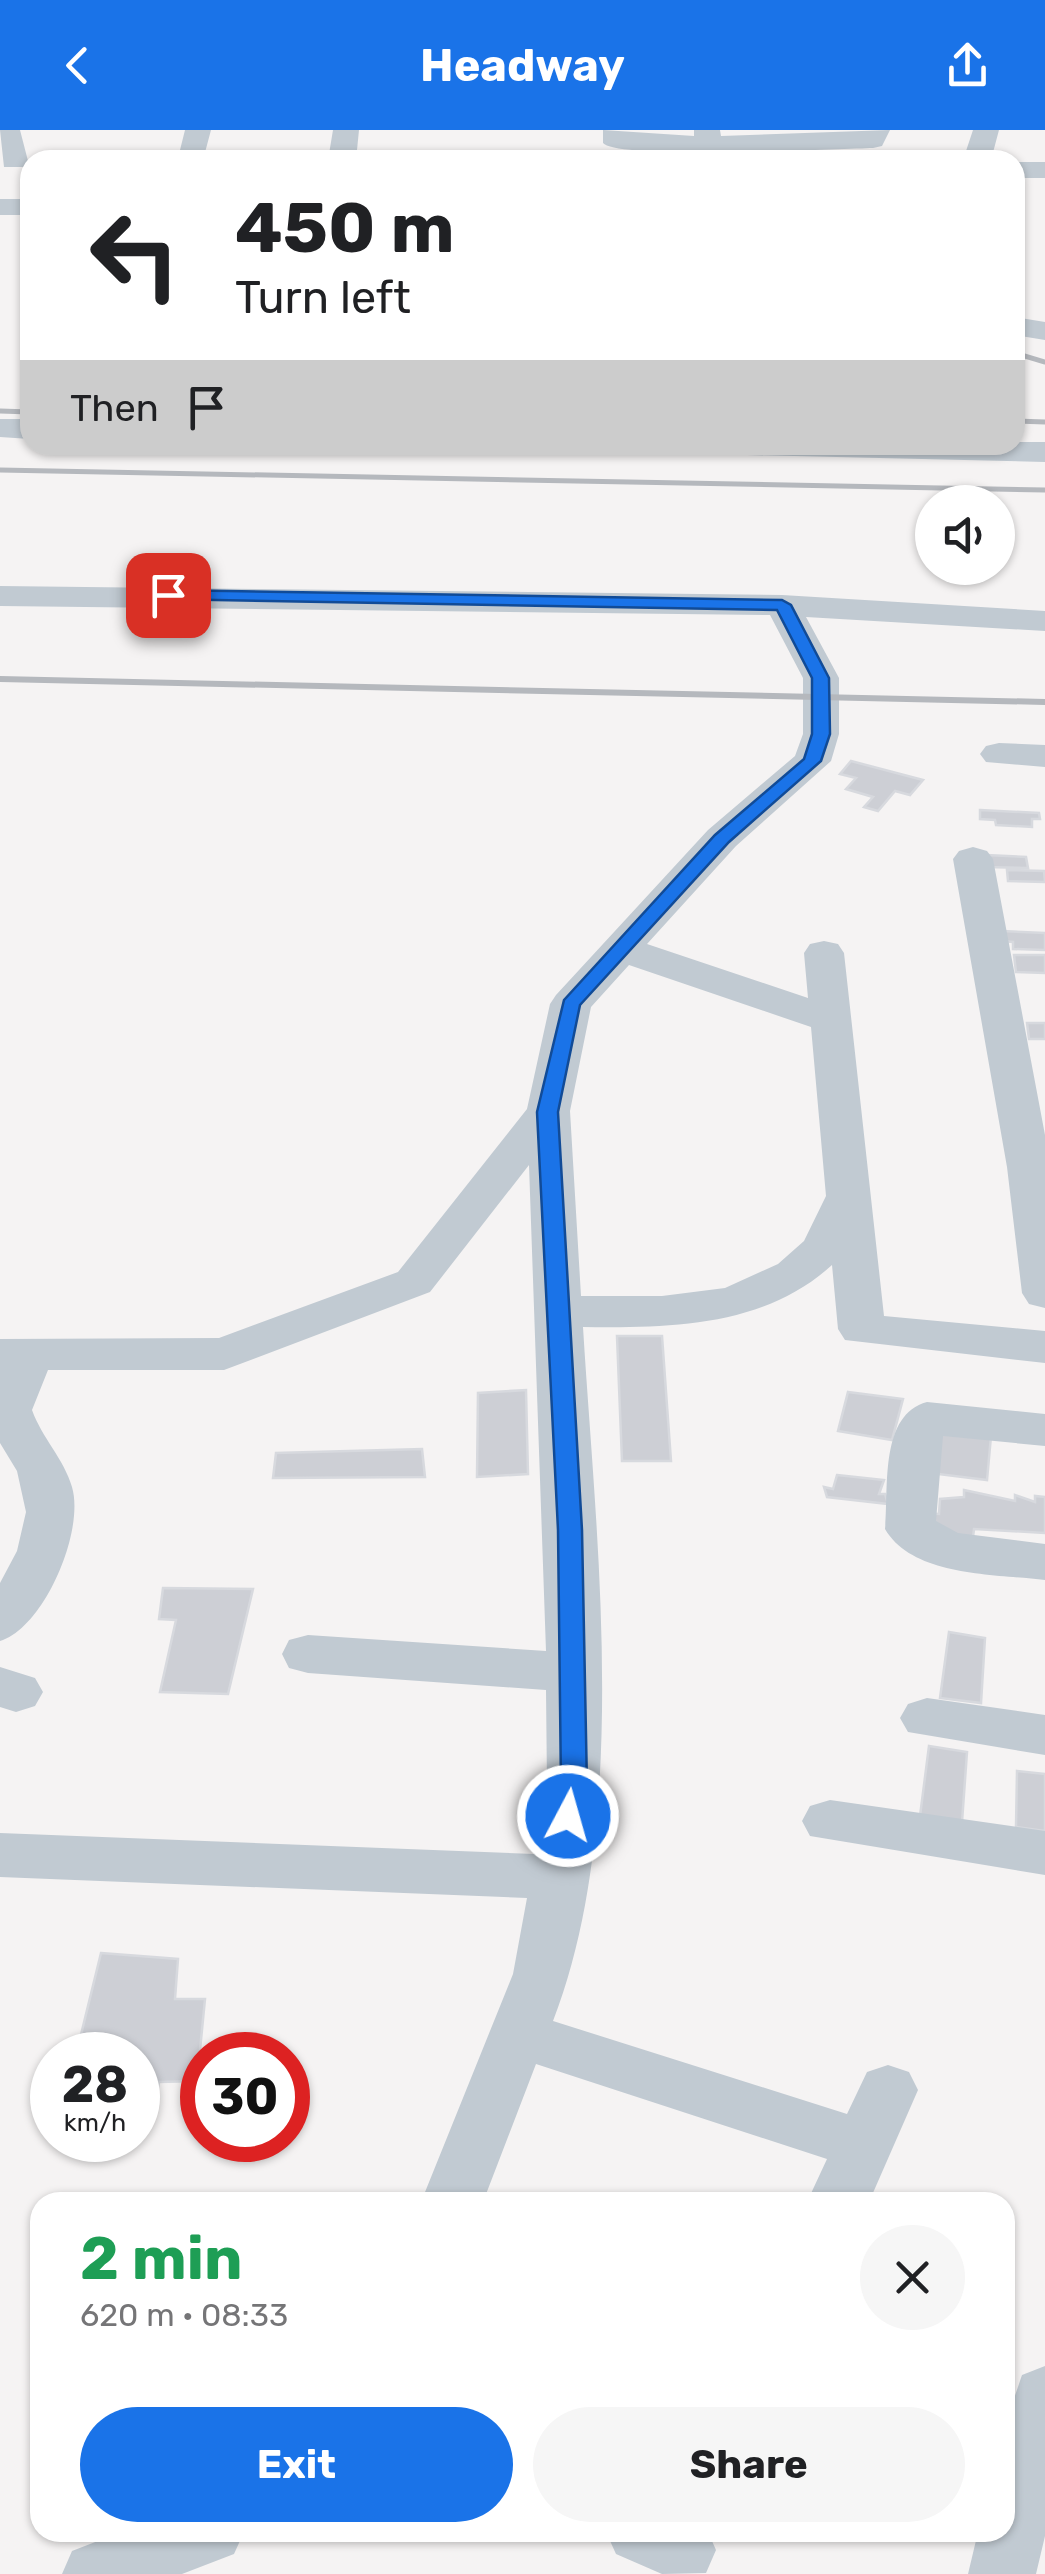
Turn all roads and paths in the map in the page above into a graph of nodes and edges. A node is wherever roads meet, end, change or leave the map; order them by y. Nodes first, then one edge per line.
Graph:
1 (7, 130) edge
2 (616, 130) edge
3 (877, 130) edge
4 (811, 136) edge
5 (708, 137) edge
6 (15, 161) edge
7 (0, 596) edge
8 (782, 605) junction
9 (1045, 621) edge
10 (998, 754) dead end
11 (1045, 756) edge
12 (974, 859) dead end
13 (621, 949) junction
14 (824, 953) dead end
15 (831, 1020) junction
16 (548, 1112) junction
17 (848, 1197) junction
18 (1045, 1293) edge
19 (558, 1311) junction
20 (1045, 1347) edge
21 (15, 1355) edge
22 (1045, 1430) edge
23 (1045, 1562) edge
24 (0, 1622) edge
25 (308, 1654) dead end
26 (572, 1672) junction
27 (926, 1718) dead end
28 (1045, 1736) edge
29 (830, 1821) dead end
30 (1045, 1853) edge
31 (0, 1855) edge
32 (558, 1877) junction
33 (518, 2034) junction
34 (888, 2090) dead end
35 (864, 2145) junction
36 (456, 2192) edge
37 (843, 2192) edge
38 (1045, 2396) edge
39 (1015, 2520) edge
40 (183, 2542) edge
41 (1010, 2542) edge
42 (96, 2574) edge
43 (1002, 2574) edge

1 - 6 street
2 - 5 street
3 - 4 street
4 - 5 street
7 - 8 street
8 - 9 street
8 - 13 street
10 - 11 street
12 - 18 street
13 - 15 street
13 - 16 street
14 - 15 street
15 - 17 street
16 - 19 street
16 - 21 street
17 - 19 street
17 - 20 street
19 - 26 street
21 - 24 street
22 - 23 street
25 - 26 street
26 - 32 street
27 - 28 street
29 - 30 street
31 - 32 street
32 - 33 street
33 - 35 street
33 - 36 street
34 - 35 street
35 - 37 street
38 - 39 street
40 - 42 street
41 - 43 street

